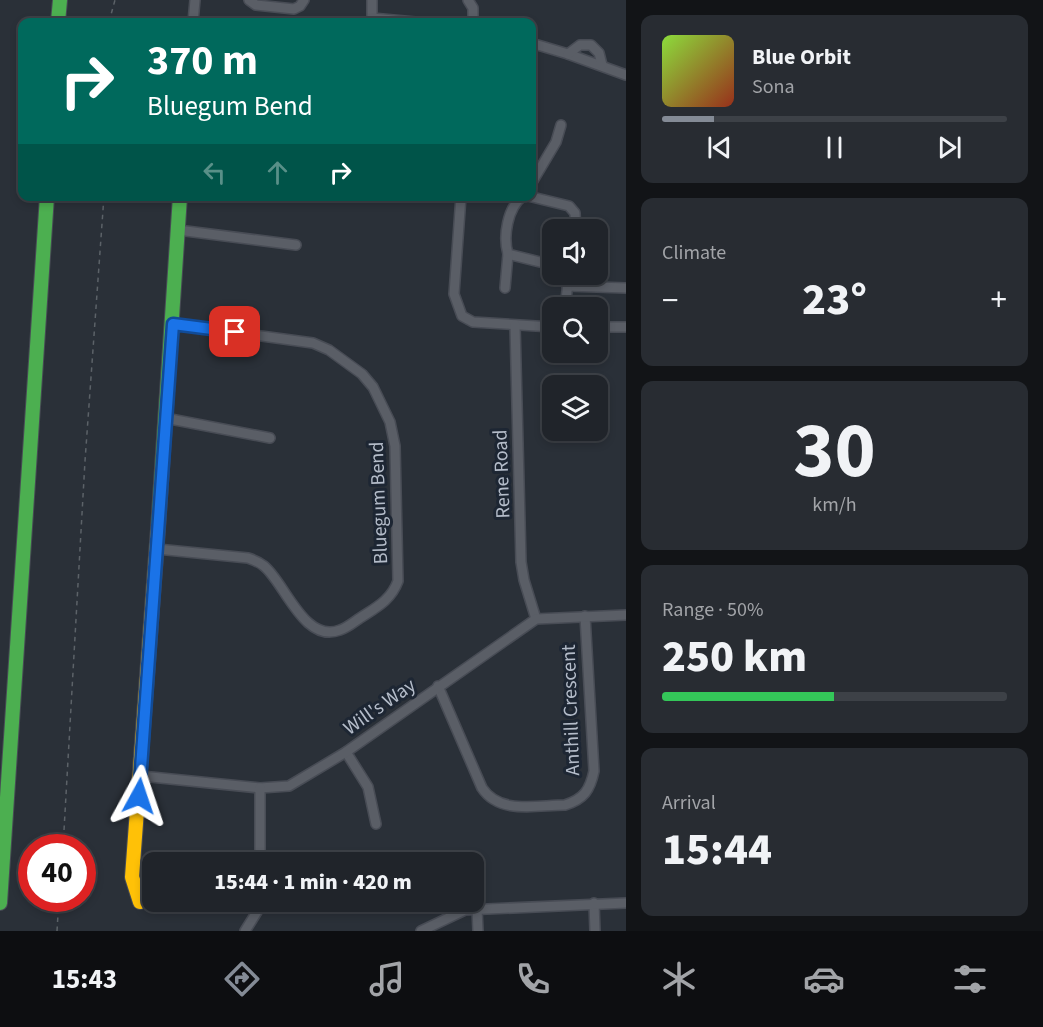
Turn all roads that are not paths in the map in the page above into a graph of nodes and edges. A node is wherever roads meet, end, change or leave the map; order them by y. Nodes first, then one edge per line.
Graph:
1 (60, 0) edge
2 (195, 0) edge
3 (249, 0) edge
4 (304, 0) edge
5 (372, 0) edge
6 (468, 0) edge
7 (58, 18) edge
8 (193, 18) edge
9 (372, 18) edge
10 (473, 18) edge
11 (536, 44) edge
12 (568, 54) junction
13 (602, 65) junction
14 (626, 75) edge
15 (561, 124) dead end
16 (536, 176) edge
17 (536, 198) edge
18 (47, 201) edge
19 (180, 201) edge
20 (461, 201) edge
21 (516, 201) edge
22 (575, 219) edge
23 (178, 230) junction
24 (296, 245) dead end
25 (508, 254) junction
26 (542, 262) edge
27 (567, 286) joint
28 (505, 288) dead end
29 (626, 288) edge
30 (566, 297) edge
31 (173, 324) junction
32 (515, 326) junction
33 (542, 327) edge
34 (608, 327) edge
35 (626, 327) edge
36 (165, 418) junction
37 (270, 438) dead end
38 (157, 549) junction
39 (626, 615) edge
40 (585, 616) junction
41 (536, 620) junction
42 (438, 686) junction
43 (6, 720) edge
44 (346, 752) junction
45 (141, 776) junction
46 (260, 788) junction
47 (376, 824) dead end
48 (260, 852) edge
49 (140, 902) dead end
50 (0, 903) edge
51 (594, 903) junction
52 (626, 903) edge
53 (484, 909) edge
54 (257, 912) edge
55 (462, 912) edge
56 (477, 912) edge
57 (245, 931) edge
58 (422, 931) edge
59 (478, 931) edge
60 (595, 931) edge

1 - 7 main road
2 - 8 street
3 - 4 street
5 - 9 street
6 - 10 street
11 - 12 street
12 - 13 street
12 - 13 street
13 - 14 street
15 - 16 street
17 - 22 street
18 - 43 main road
19 - 23 main road
20 - 32 street
21 - 25 street
23 - 24 street
23 - 31 main road
25 - 26 street
25 - 28 street
27 - 29 street
27 - 30 street
31 - 36 main road
31 - 38 street, Bluegum Bend
32 - 33 street
32 - 41 street, Rene Road
34 - 35 street
36 - 37 street
36 - 38 main road
38 - 45 main road
39 - 40 street, Will's Way
40 - 41 street, Will's Way
40 - 42 street, Anthill Crescent
41 - 42 street, Will's Way
42 - 44 street, Will's Way
43 - 50 main road
44 - 46 street, Will's Way
44 - 47 street
45 - 46 street, Will's Way
45 - 49 main road
46 - 48 street
51 - 52 street
51 - 53 street
51 - 60 street
54 - 57 street
55 - 58 street
56 - 59 street

